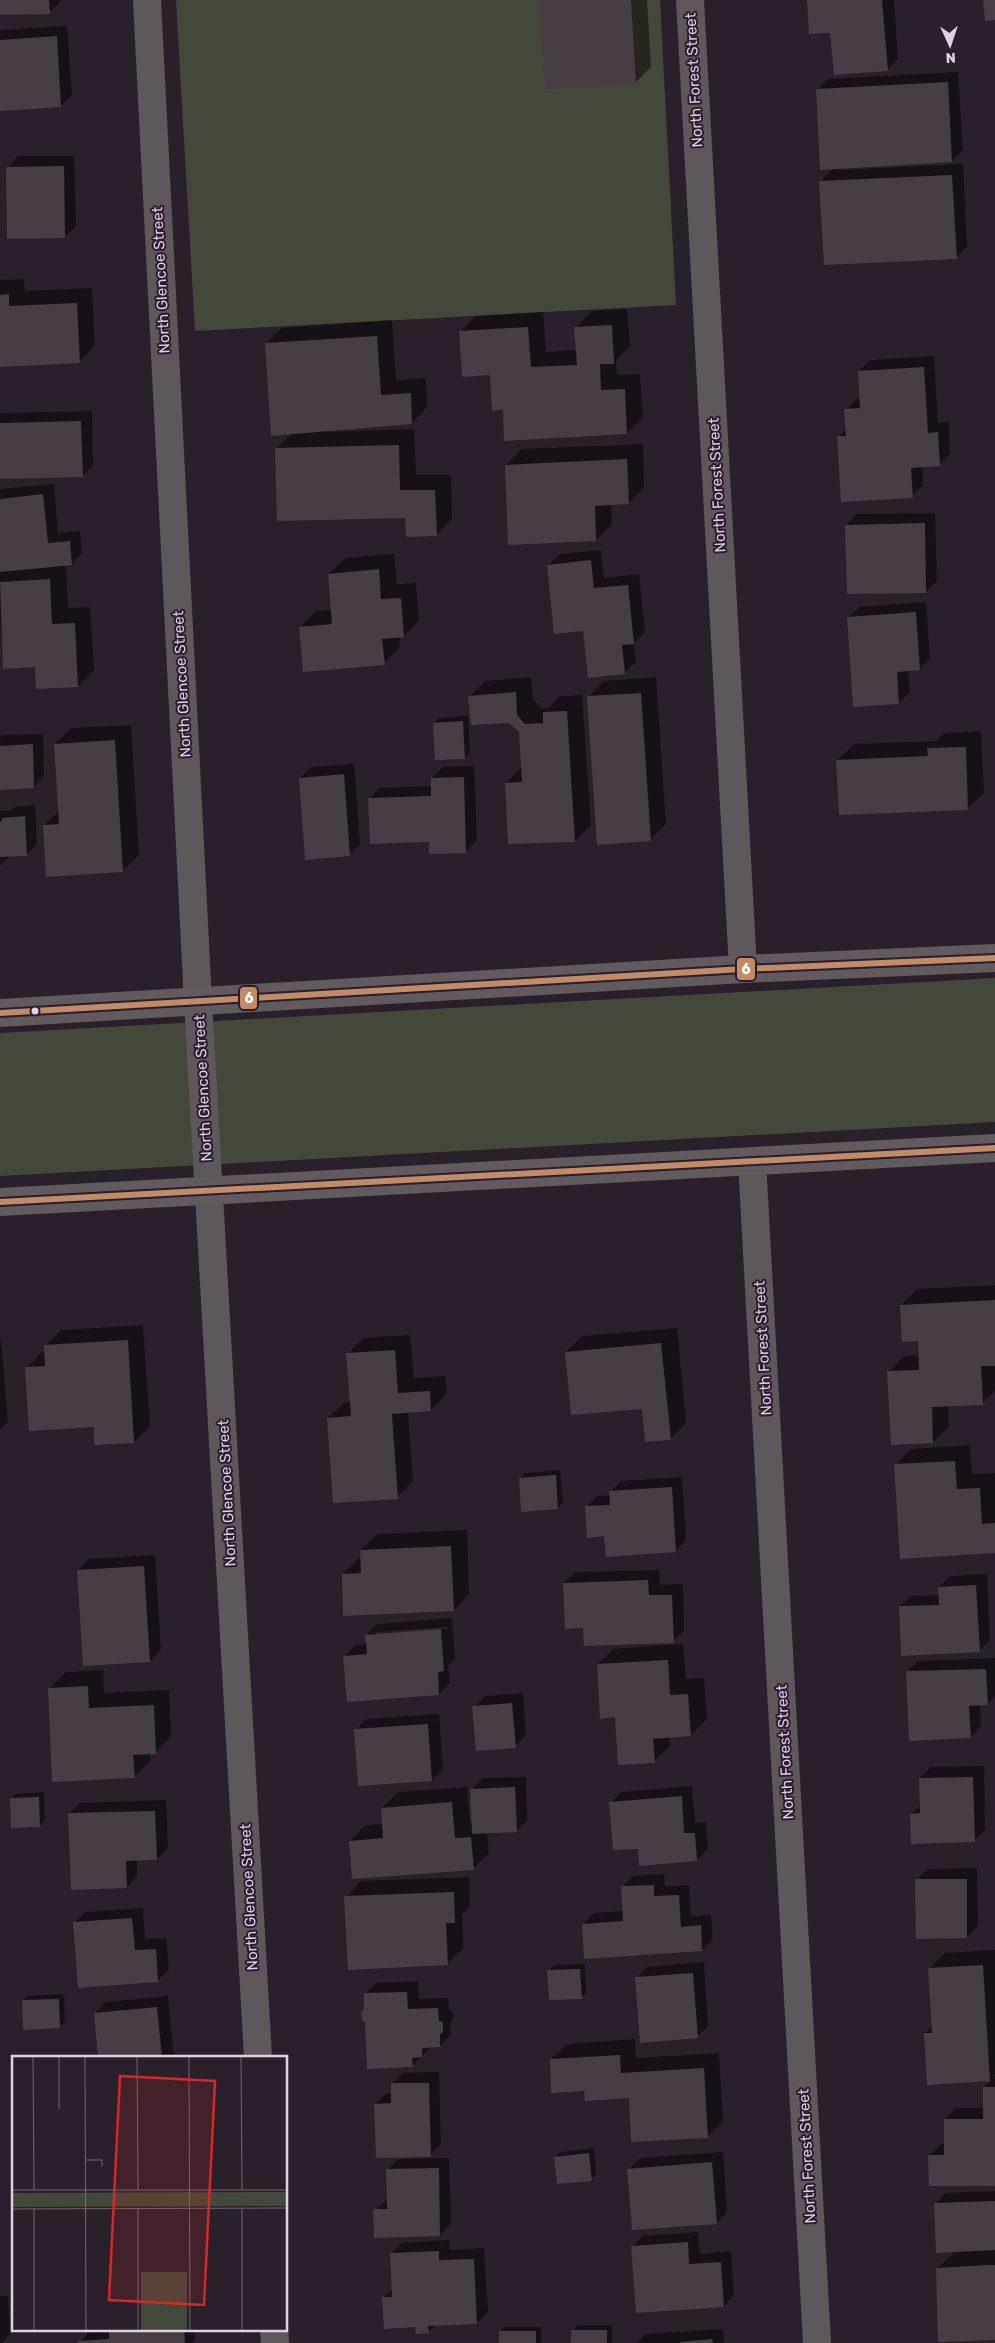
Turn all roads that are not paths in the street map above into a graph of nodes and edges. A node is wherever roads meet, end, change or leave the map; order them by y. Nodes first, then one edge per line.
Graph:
1 (147, 0) edge
2 (690, 0) edge
3 (995, 958) edge
4 (743, 969) junction
5 (198, 1002) junction
6 (0, 1013) edge
7 (995, 1148) edge
8 (752, 1161) junction
9 (210, 1190) junction
10 (0, 1202) edge
11 (258, 2056) edge
12 (274, 2330) edge
13 (275, 2343) edge
14 (817, 2343) edge

1 - 5 street, North Glencoe Street
2 - 4 street, North Forest Street
3 - 4 main road
4 - 5 main road
5 - 6 main road
5 - 9 street, North Glencoe Street
7 - 8 main road
8 - 9 main road
8 - 14 street, North Forest Street
9 - 10 main road
9 - 11 street, North Glencoe Street
12 - 13 street

